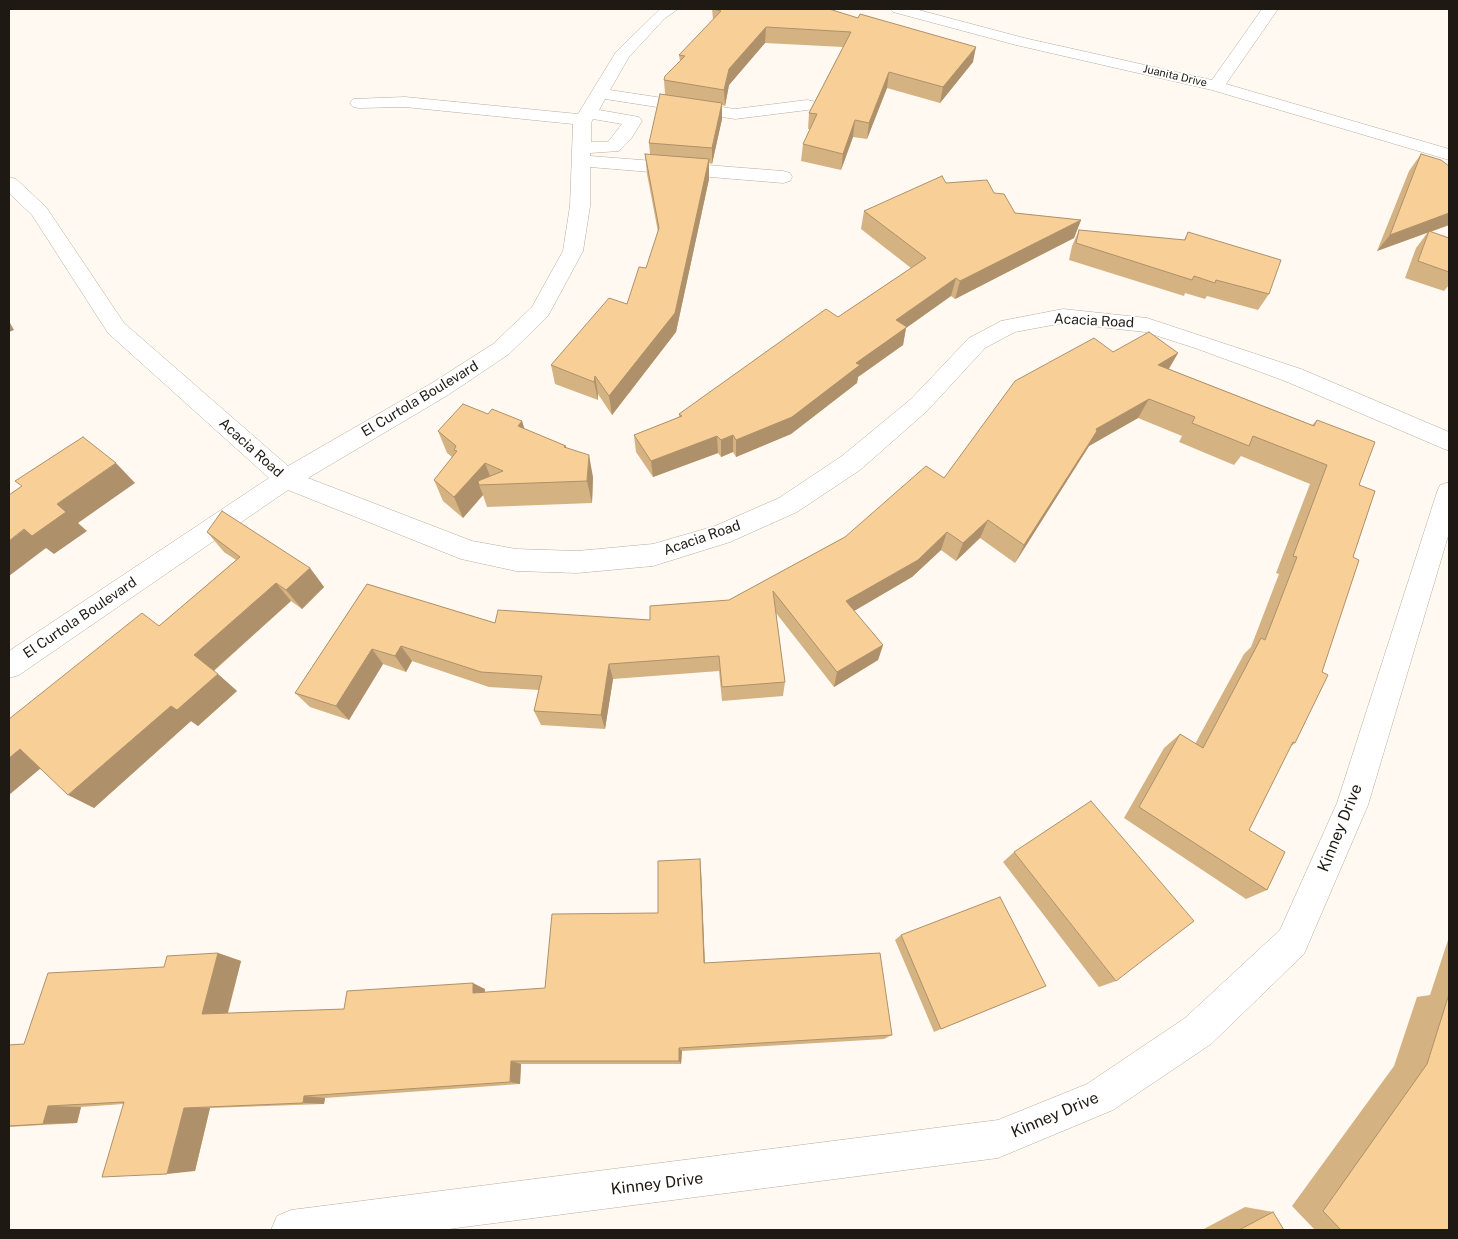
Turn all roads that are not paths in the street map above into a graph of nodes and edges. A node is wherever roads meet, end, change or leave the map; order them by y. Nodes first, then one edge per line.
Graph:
1 (670, 9) edge
2 (898, 9) edge
3 (1270, 9) edge
4 (1216, 86) junction
5 (598, 93) junction
6 (359, 103) dead end
7 (807, 105) dead end
8 (586, 117) junction
9 (582, 155) junction
10 (1449, 155) edge
11 (783, 177) dead end
12 (9, 183) edge
13 (1449, 442) edge
14 (286, 479) junction
15 (1449, 492) edge
16 (9, 666) edge
17 (382, 1225) edge
18 (291, 1230) edge

1 - 5 street, El Curtola Boulevard
2 - 4 street, Juanita Drive
3 - 4 street
4 - 10 street, Juanita Drive
5 - 7 street
5 - 8 street, El Curtola Boulevard
6 - 8 street
8 - 9 street, El Curtola Boulevard
8 - 9 street
9 - 11 street
9 - 14 street, El Curtola Boulevard
12 - 14 street, Acacia Road
13 - 14 street, Acacia Road
14 - 16 street, El Curtola Boulevard
15 - 17 street, Kinney Drive
17 - 18 street, Kinney Drive

